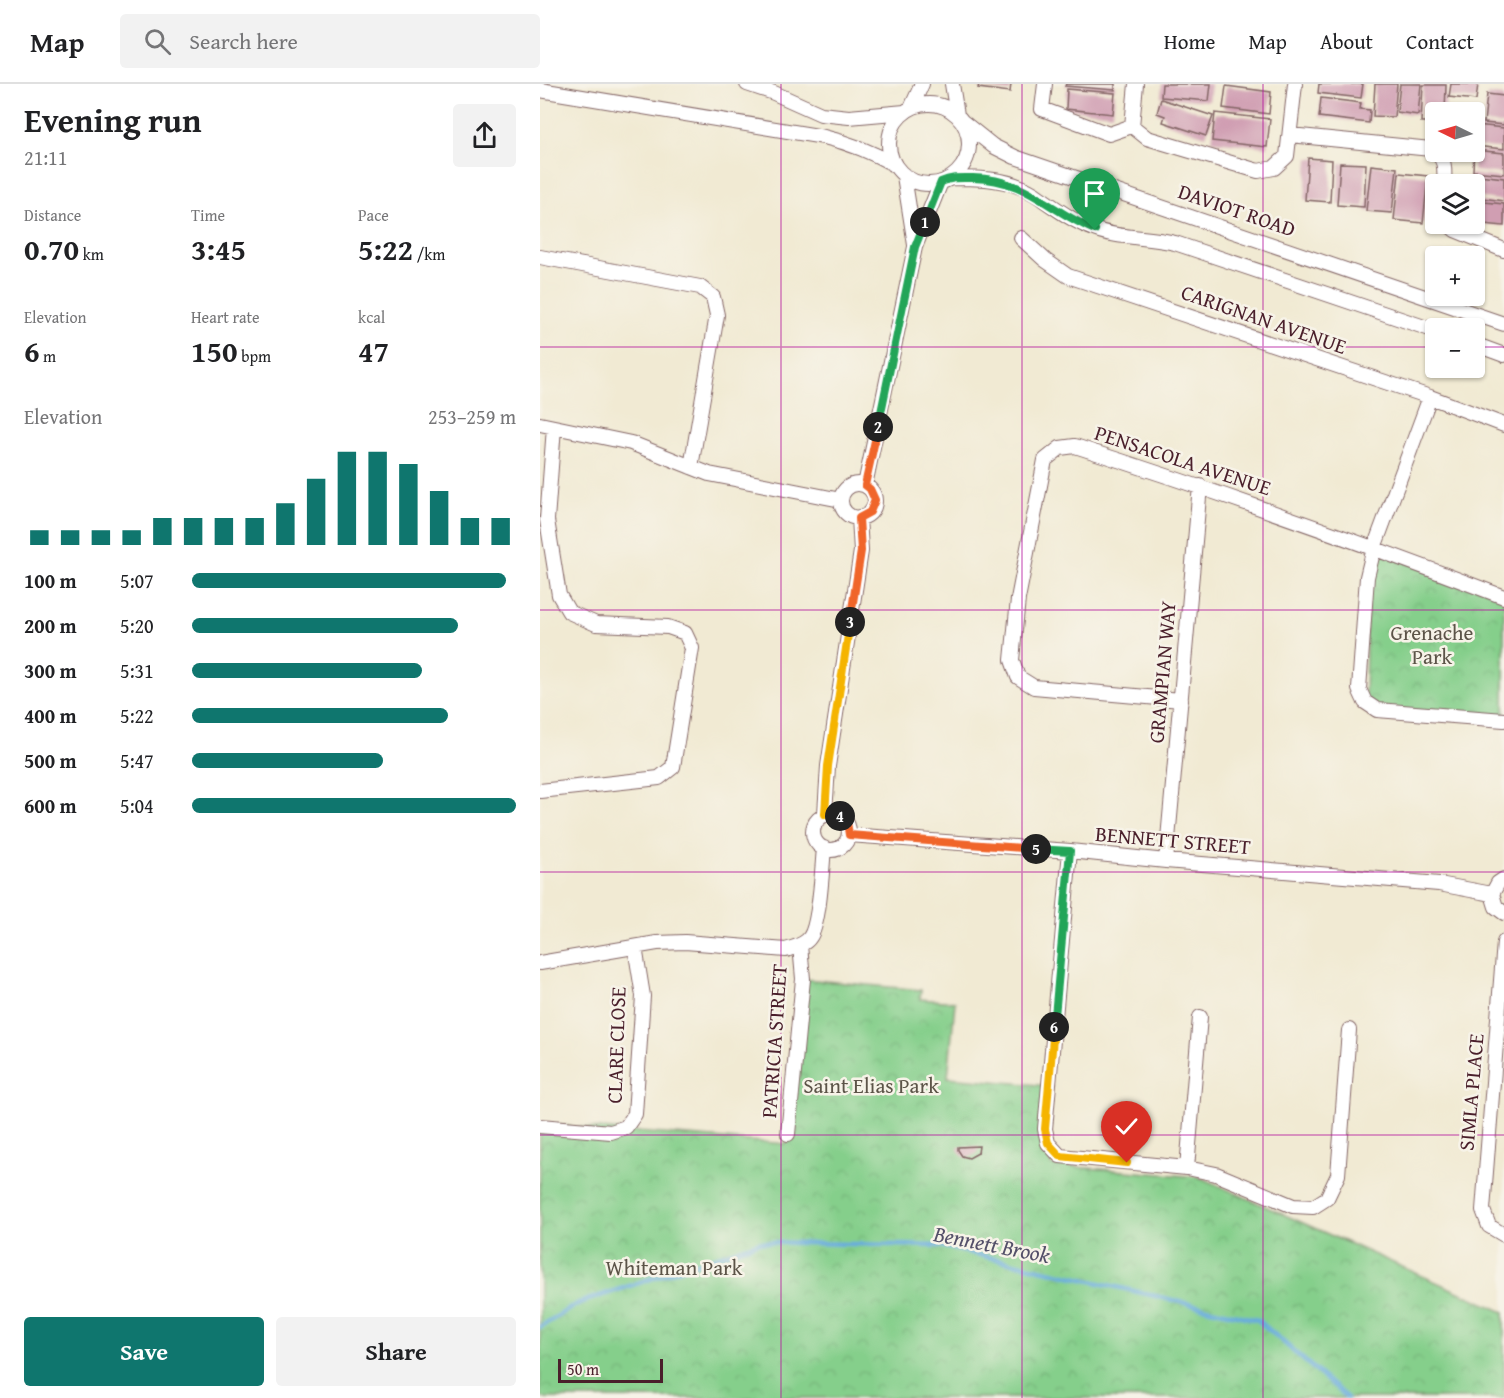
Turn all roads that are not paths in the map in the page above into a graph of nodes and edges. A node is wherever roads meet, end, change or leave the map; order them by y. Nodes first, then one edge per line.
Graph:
1 (747, 84) edge
2 (922, 84) edge
3 (952, 84) edge
4 (1045, 84) edge
5 (1136, 84) edge
6 (1295, 84) edge
7 (540, 90) edge
8 (908, 110) junction
9 (960, 118) junction
10 (1132, 126) junction
11 (1290, 135) junction
12 (899, 170) junction
13 (1445, 174) edge
14 (946, 180) junction
15 (1465, 234) edge
16 (1021, 238) dead end
17 (915, 247) junction
18 (1504, 250) edge
19 (540, 257) edge
20 (1504, 324) edge
21 (1425, 327) edge
22 (1485, 348) edge
23 (1504, 356) edge
24 (1430, 397) junction
25 (1504, 425) edge
26 (547, 426) edge
27 (691, 467) junction
28 (865, 485) junction
29 (1200, 486) junction
30 (841, 500) junction
31 (859, 518) junction
32 (1374, 548) junction
33 (1504, 597) edge
34 (1181, 700) junction
35 (1504, 720) edge
36 (540, 791) edge
37 (825, 814) junction
38 (849, 835) junction
39 (824, 848) junction
40 (1070, 851) junction
41 (1166, 861) junction
42 (1504, 879) edge
43 (1492, 894) junction
44 (1504, 913) edge
45 (1504, 942) edge
46 (800, 945) junction
47 (635, 946) junction
48 (540, 963) edge
49 (1200, 1017) dead end
50 (1350, 1030) dead end
51 (540, 1126) edge
52 (788, 1134) dead end
53 (1186, 1167) junction
54 (1504, 1235) edge

1 - 8 street
2 - 8 street
3 - 9 street
4 - 10 street
5 - 10 street
6 - 11 street
7 - 12 street
8 - 9 street
8 - 12 street
9 - 14 street
9 - 20 street, DAVIOT ROAD
10 - 11 street
11 - 13 street
12 - 14 street
12 - 17 street
14 - 17 street
14 - 21 street
15 - 18 street
16 - 24 street, CARIGNAN AVENUE
17 - 28 street
19 - 27 street
22 - 23 street
24 - 25 street, CARIGNAN AVENUE
24 - 32 street
26 - 27 street
26 - 36 street
27 - 30 street
28 - 30 street
28 - 31 street
29 - 32 street, PENSACOLA AVENUE
29 - 34 street, GRAMPIAN WAY
29 - 34 street, PENSACOLA AVENUE
30 - 31 street
31 - 37 street
32 - 33 street, PENSACOLA AVENUE
32 - 35 street
34 - 41 street, GRAMPIAN WAY
37 - 38 street
37 - 39 street
38 - 39 street
38 - 40 street, BENNETT STREET
39 - 46 street, PATRICIA STREET
40 - 41 street, BENNETT STREET
40 - 53 street
41 - 43 street, BENNETT STREET
42 - 43 street
43 - 44 street
45 - 54 street, SIMLA PLACE
46 - 47 street
46 - 52 street, PATRICIA STREET
47 - 48 street
47 - 51 street, CLARE CLOSE
49 - 53 street
50 - 53 street

